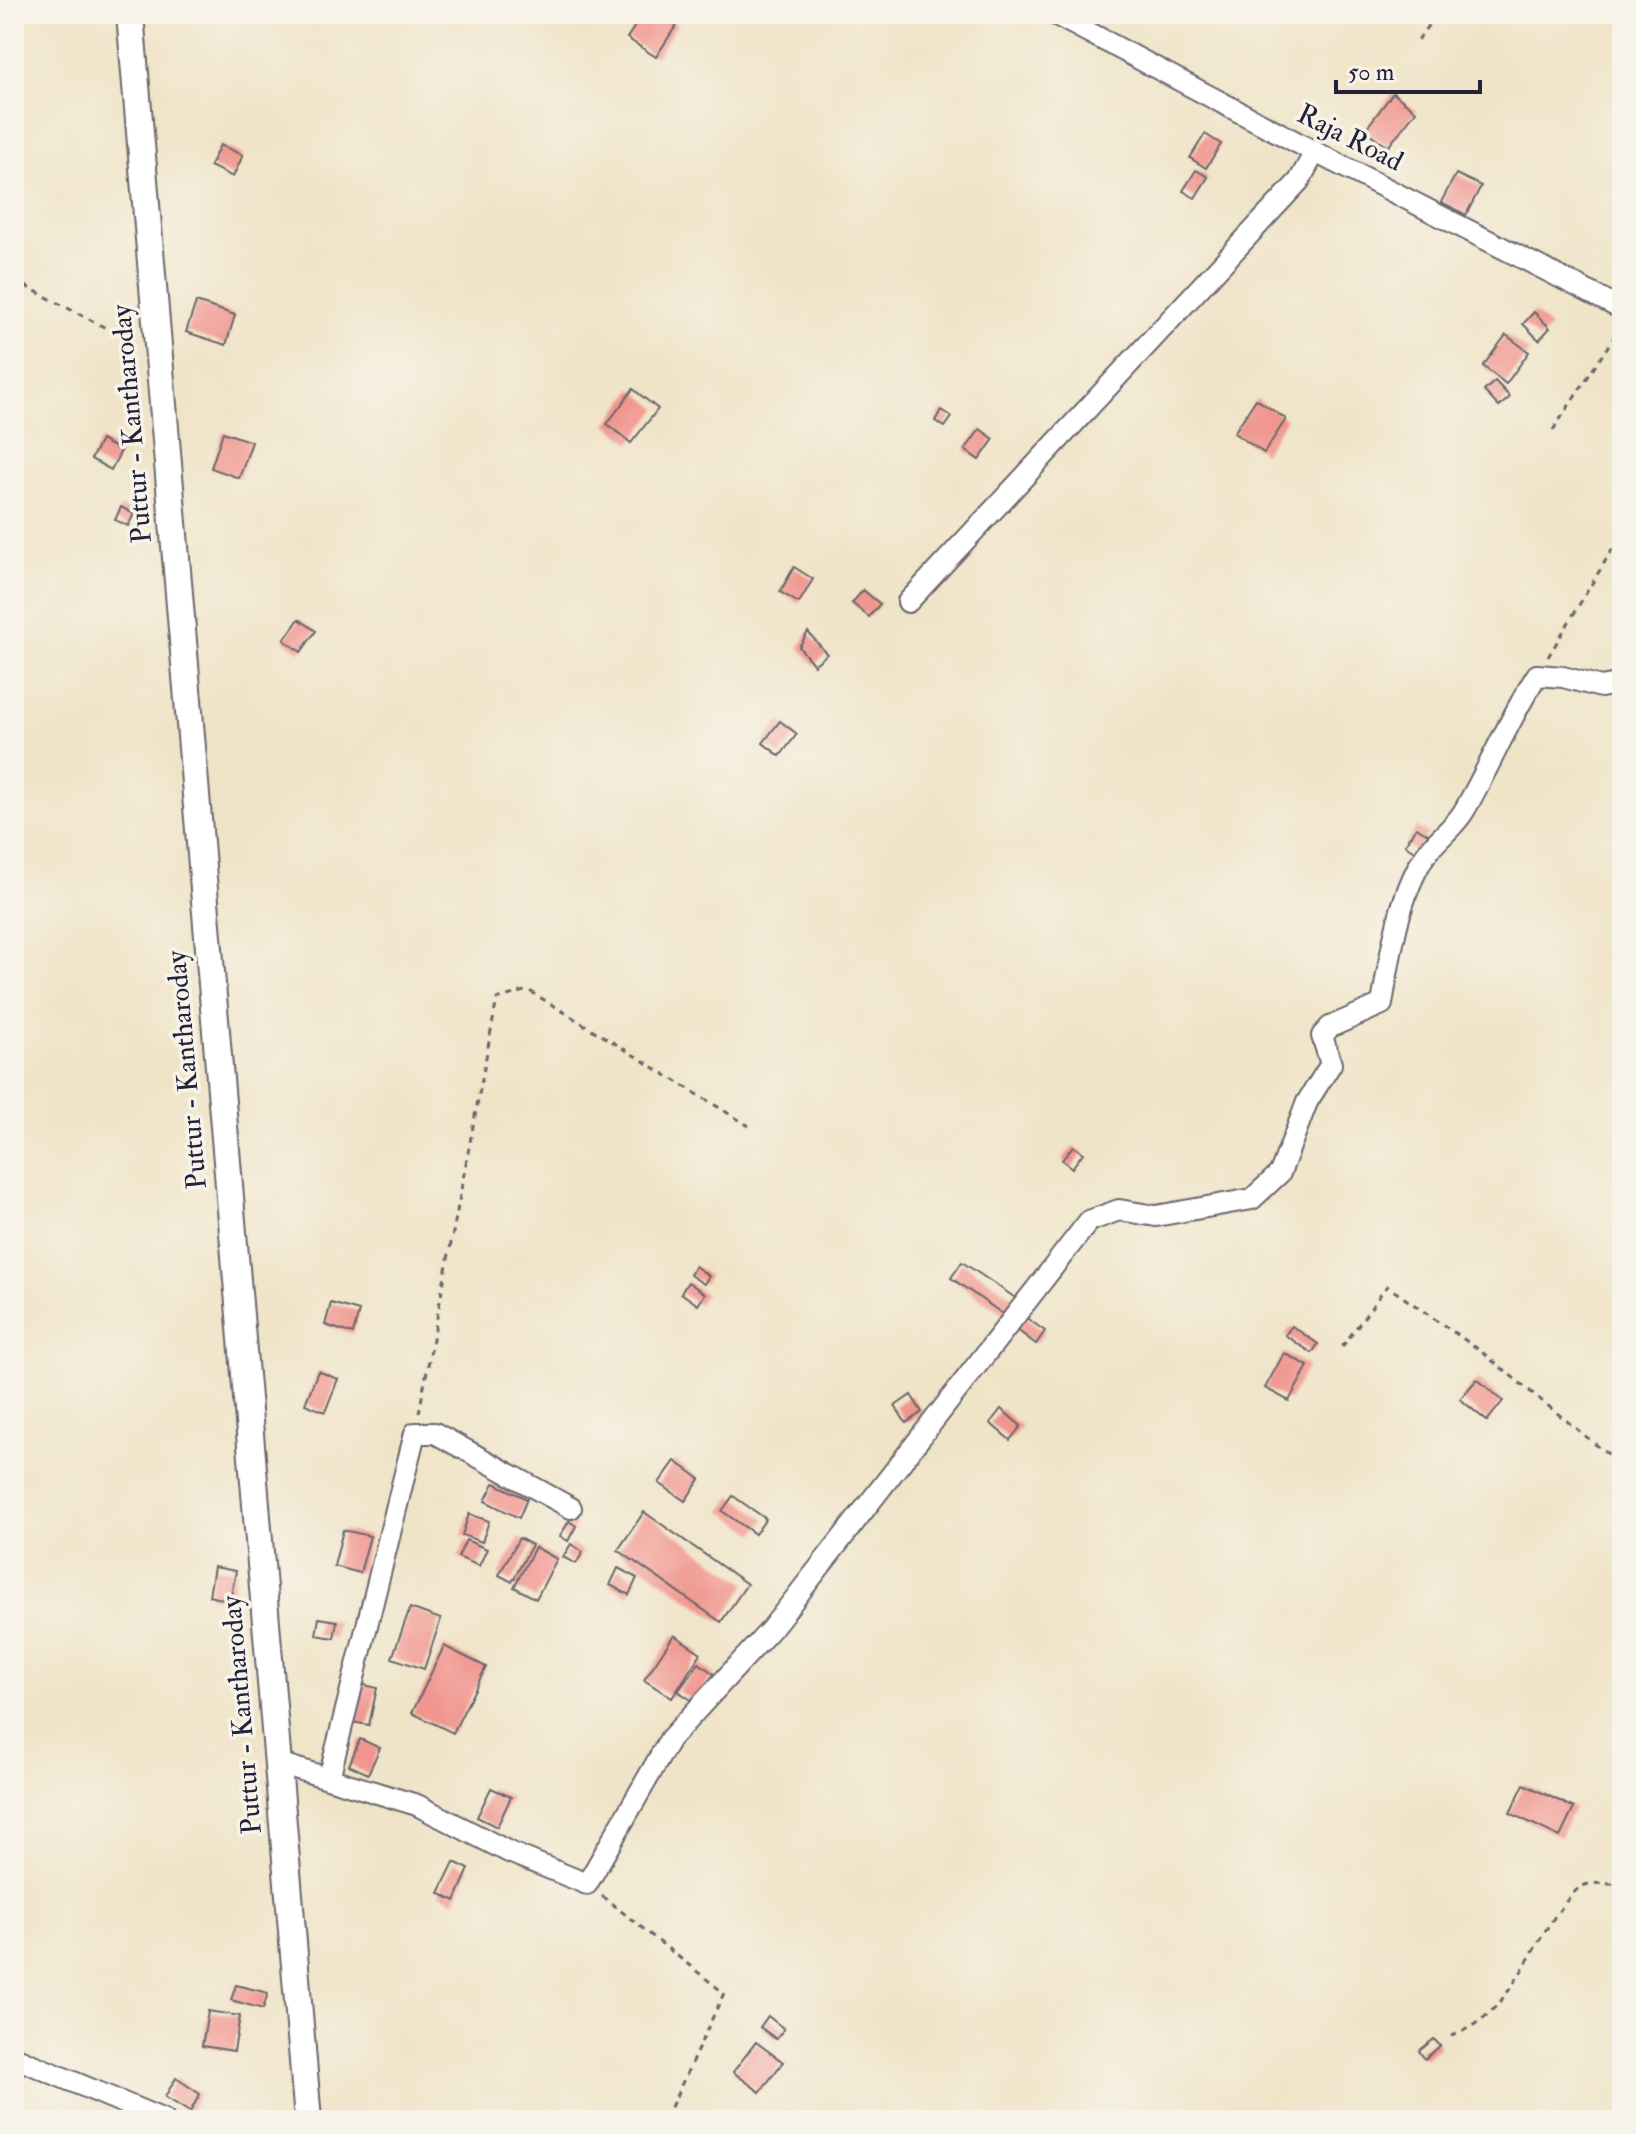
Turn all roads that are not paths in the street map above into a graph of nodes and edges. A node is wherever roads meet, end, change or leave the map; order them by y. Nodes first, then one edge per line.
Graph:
1 (130, 14) edge
2 (1054, 14) edge
3 (1315, 152) junction
4 (1622, 309) edge
5 (908, 602) dead end
6 (1622, 683) edge
7 (571, 1508) dead end
8 (278, 1763) junction
9 (329, 1778) junction
10 (14, 2057) edge
11 (164, 2120) edge
12 (308, 2120) edge

1 - 8 main road, Puttur - Kantharoday
2 - 3 street, Raja Road
3 - 4 street, Raja Road
3 - 5 street
6 - 9 street
7 - 9 street
8 - 9 street
8 - 12 main road, Puttur - Kantharoday
10 - 11 street

